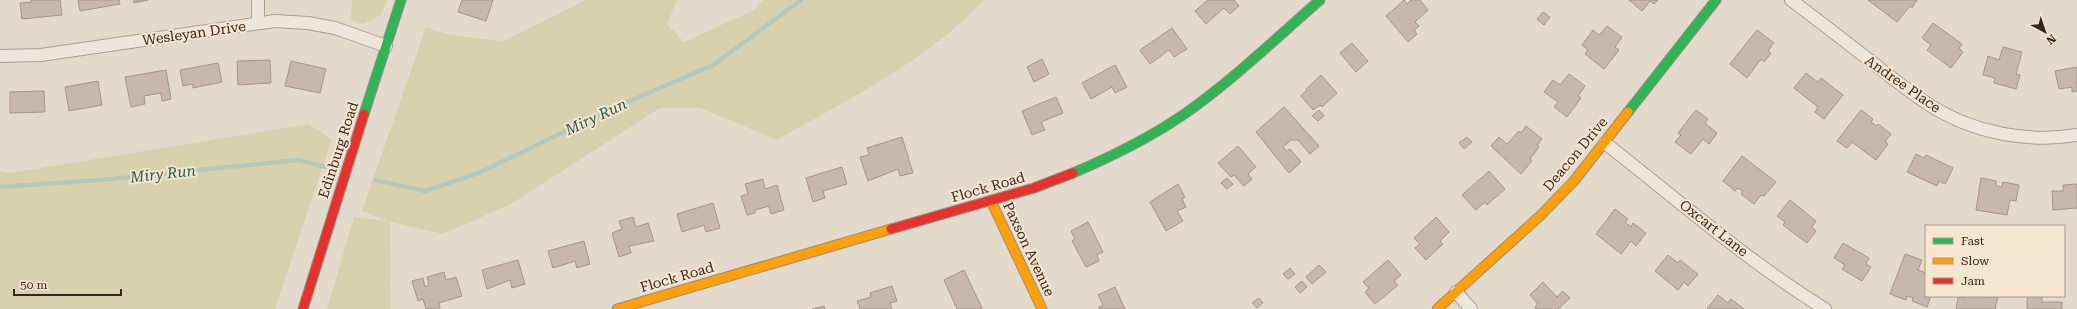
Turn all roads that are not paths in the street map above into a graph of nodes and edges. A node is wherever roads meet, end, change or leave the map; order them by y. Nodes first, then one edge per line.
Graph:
1 (258, 0) edge
2 (401, 0) edge
3 (1320, 0) edge
4 (1716, 0) edge
5 (1791, 0) edge
6 (258, 23) junction
7 (386, 46) junction
8 (0, 56) edge
9 (2077, 135) edge
10 (1605, 142) junction
11 (991, 201) junction
12 (1456, 292) junction
13 (305, 306) edge
14 (618, 309) edge
15 (1042, 309) edge
16 (1437, 309) edge
17 (1472, 309) edge
18 (1825, 309) edge

1 - 6 street
2 - 7 main road, Edinburg Road
3 - 11 main road, Flock Road
4 - 10 main road, Deacon Drive
5 - 9 street, Andree Place
6 - 7 street, Wesleyan Drive
6 - 8 street, Wesleyan Drive
7 - 13 main road, Edinburg Road
10 - 12 main road, Deacon Drive
10 - 18 street, Oxcart Lane
11 - 14 main road, Flock Road
11 - 15 main road, Paxson Avenue
12 - 16 main road, Deacon Drive
12 - 17 street

